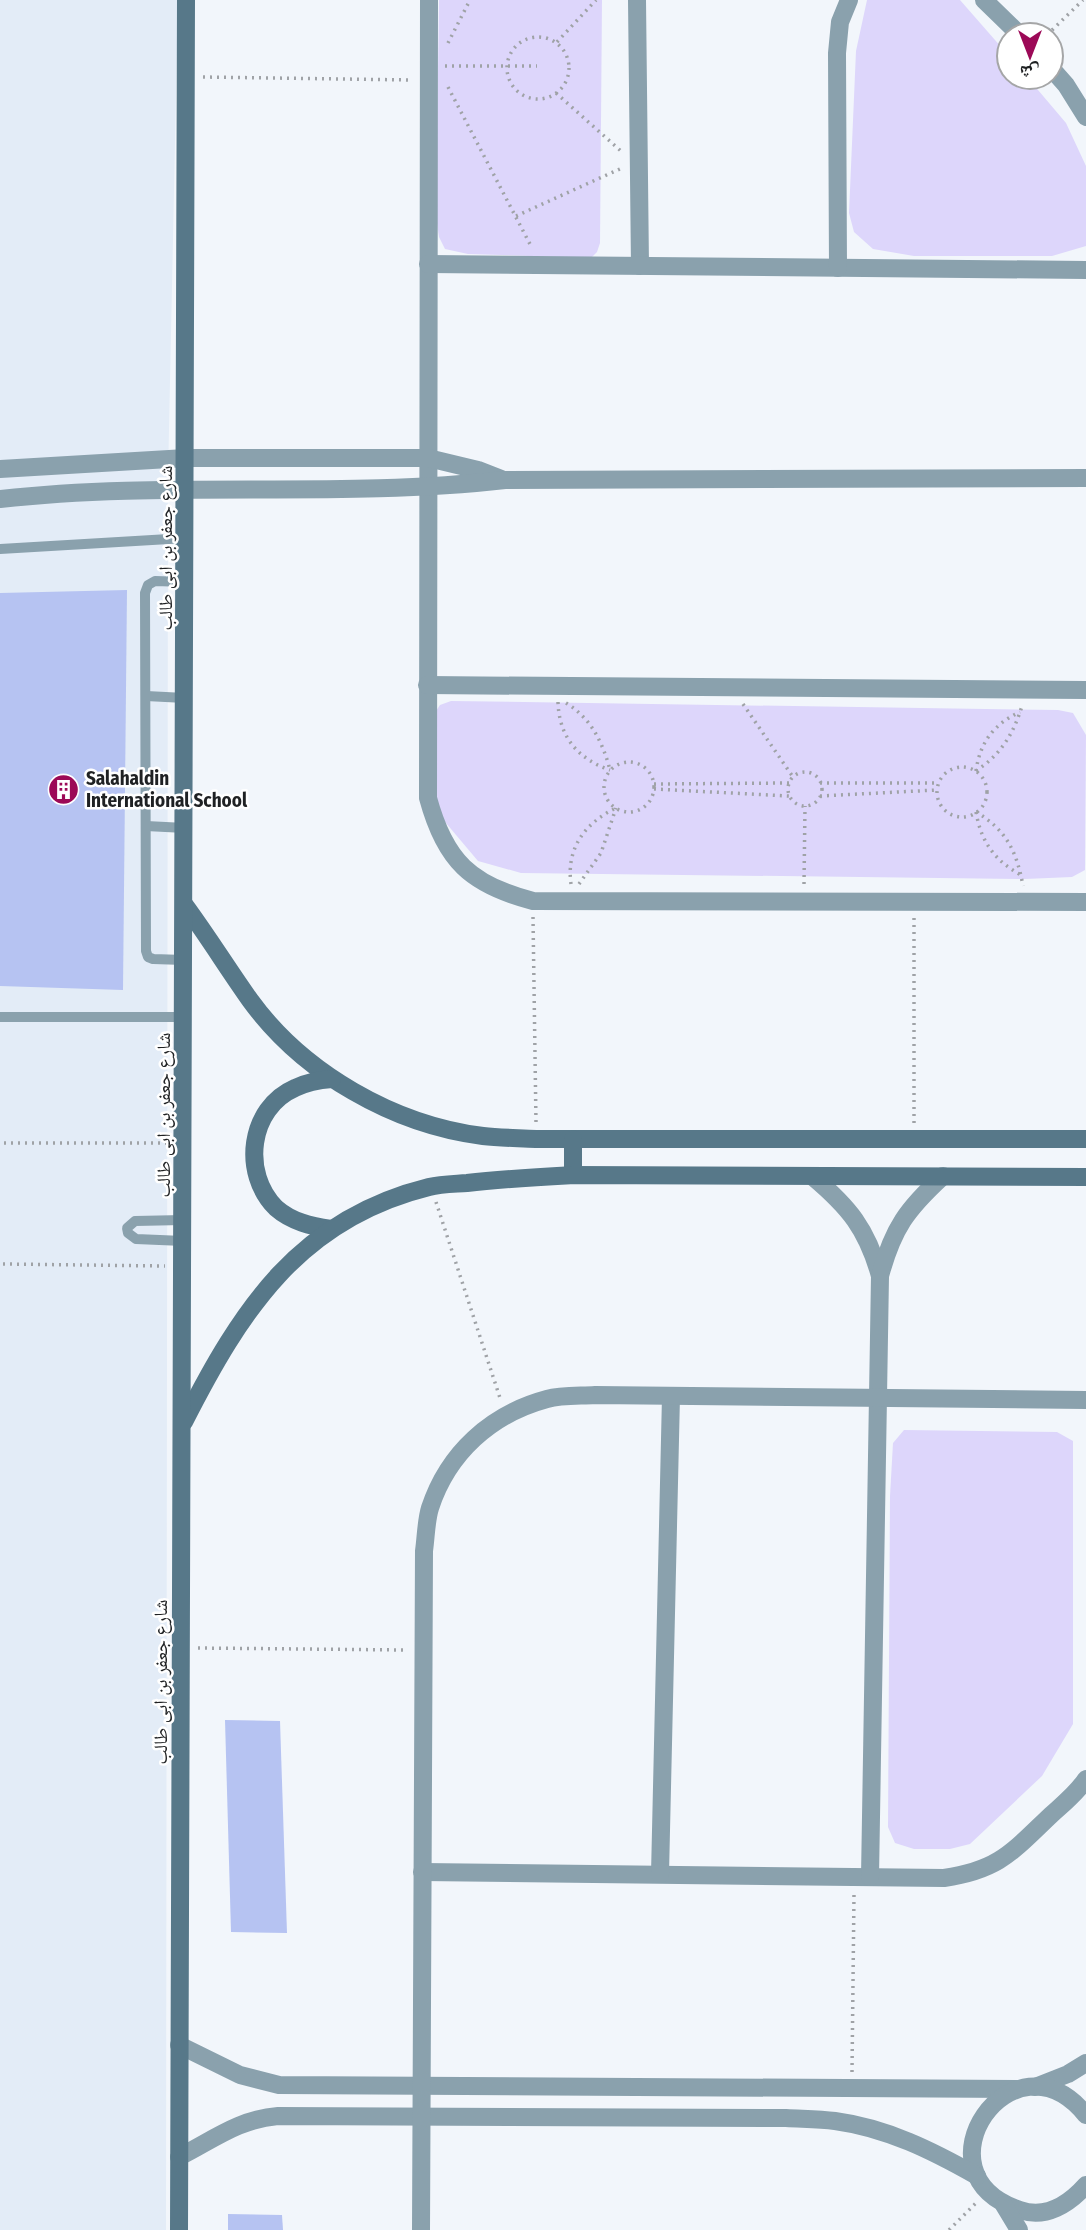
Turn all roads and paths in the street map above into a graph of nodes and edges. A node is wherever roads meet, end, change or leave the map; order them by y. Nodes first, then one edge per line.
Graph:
1 (186, 0) edge
2 (429, 0) edge
3 (470, 0) edge
4 (596, 0) edge
5 (637, 0) edge
6 (849, 0) edge
7 (984, 0) edge
8 (1083, 0) edge
9 (1006, 21) edge
10 (1061, 21) edge
11 (557, 42) junction
12 (447, 44) dead end
13 (506, 66) junction
14 (537, 66) dead end
15 (431, 71) junction
16 (185, 77) junction
17 (1065, 84) edge
18 (556, 93) junction
19 (1086, 117) edge
20 (636, 165) junction
21 (516, 216) junction
22 (428, 264) junction
23 (541, 265) junction
24 (640, 266) junction
25 (838, 268) junction
26 (1086, 270) edge
27 (186, 458) junction
28 (428, 458) junction
29 (0, 469) edge
30 (1086, 478) edge
31 (505, 480) junction
32 (428, 487) junction
33 (186, 489) junction
34 (0, 499) edge
35 (186, 538) junction
36 (0, 549) edge
37 (186, 582) junction
38 (427, 685) junction
39 (732, 687) junction
40 (1027, 689) junction
41 (1086, 690) edge
42 (146, 696) junction
43 (185, 698) junction
44 (1020, 712) junction
45 (610, 770) junction
46 (976, 771) junction
47 (793, 777) junction
48 (789, 783) junction
49 (820, 783) junction
50 (939, 783) junction
51 (654, 784) junction
52 (654, 789) junction
53 (937, 790) junction
54 (789, 796) junction
55 (820, 796) junction
56 (805, 806) junction
57 (616, 808) junction
58 (976, 813) junction
59 (146, 826) junction
60 (184, 828) junction
61 (1021, 874) junction
62 (533, 901) junction
63 (804, 902) junction
64 (914, 902) junction
65 (1026, 902) junction
66 (1086, 902) edge
67 (184, 904) junction
68 (184, 960) junction
69 (0, 1017) edge
70 (184, 1017) junction
71 (332, 1079) junction
72 (536, 1139) junction
73 (573, 1139) junction
74 (914, 1139) junction
75 (1086, 1139) edge
76 (4, 1143) dead end
77 (183, 1143) junction
78 (573, 1175) junction
79 (812, 1176) junction
80 (943, 1176) junction
81 (1086, 1177) edge
82 (431, 1186) junction
83 (183, 1220) junction
84 (331, 1229) junction
85 (183, 1241) junction
86 (3, 1264) dead end
87 (183, 1266) junction
88 (880, 1276) junction
89 (671, 1396) junction
90 (878, 1398) junction
91 (1086, 1399) edge
92 (506, 1414) junction
93 (183, 1426) junction
94 (181, 1648) junction
95 (423, 1651) junction
96 (1086, 1779) edge
97 (422, 1872) junction
98 (660, 1874) junction
99 (862, 1877) junction
100 (179, 2045) junction
101 (1086, 2063) edge
102 (422, 2085) junction
103 (851, 2088) junction
104 (1026, 2088) junction
105 (1086, 2115) edge
106 (421, 2116) junction
107 (179, 2157) junction
108 (982, 2184) junction
109 (1086, 2185) edge
110 (1004, 2205) junction
111 (179, 2230) edge
112 (421, 2230) edge
113 (949, 2230) edge
114 (1019, 2230) edge

1 - 16 street, شارع جعفر بن ابى طالب
2 - 15 street
3 - 12 path
4 - 11 path
5 - 20 street
6 - 25 street
7 - 9 street
8 - 10 path
11 - 13 path
11 - 18 path
13 - 14 path
13 - 15 path
13 - 18 path
15 - 16 path
15 - 21 path
15 - 22 street
16 - 27 street, شارع جعفر بن ابى طالب
17 - 19 street
18 - 20 path
20 - 21 path
20 - 24 street
21 - 23 path
22 - 23 street
22 - 28 street
23 - 24 street
24 - 25 street
25 - 26 street
27 - 28 street
27 - 29 street
27 - 33 street, شارع جعفر بن ابى طالب
28 - 31 street
28 - 32 street
30 - 31 street
31 - 32 street
32 - 33 street
32 - 38 street
33 - 34 street
33 - 35 street, شارع جعفر بن ابى طالب
35 - 36 lane
35 - 37 street, شارع جعفر بن ابى طالب
37 - 42 lane
37 - 43 street, شارع جعفر بن ابى طالب
38 - 39 street
38 - 62 street
39 - 40 street
39 - 47 path
40 - 41 street
40 - 44 path
42 - 43 lane
42 - 59 lane
43 - 60 street, شارع جعفر بن ابى طالب
44 - 46 path
44 - 46 path
45 - 45 path
45 - 51 path
45 - 57 path
46 - 50 path
46 - 58 path
47 - 48 path
47 - 49 path
48 - 51 path
48 - 54 path
49 - 50 path
49 - 55 path
50 - 53 path
51 - 52 path
52 - 54 path
52 - 57 path
53 - 55 path
53 - 58 path
54 - 56 path
55 - 56 path
56 - 63 path
57 - 57 path
58 - 61 path
58 - 61 path
59 - 60 lane
59 - 68 lane
60 - 67 street, شارع جعفر بن ابى طالب
61 - 65 path
62 - 63 street
62 - 72 path
63 - 64 street
64 - 65 street
64 - 74 path
65 - 66 street
67 - 68 street, شارع جعفر بن ابى طالب
67 - 71 street
68 - 70 street, شارع جعفر بن ابى طالب
69 - 70 lane
70 - 77 street, شارع جعفر بن ابى طالب
71 - 72 street
71 - 84 street
72 - 73 street
73 - 74 street
73 - 78 street
74 - 75 street
76 - 77 path
77 - 83 street, شارع جعفر بن ابى طالب
78 - 79 street
78 - 82 street
79 - 80 street
79 - 88 street
80 - 81 street
80 - 88 street
82 - 84 street
82 - 92 path
83 - 85 street, شارع جعفر بن ابى طالب
83 - 85 lane
84 - 93 street
85 - 87 street, شارع جعفر بن ابى طالب
86 - 87 path
87 - 93 street, شارع جعفر بن ابى طالب
88 - 90 street
89 - 90 street
89 - 92 street
89 - 98 street
90 - 91 street
90 - 99 street
92 - 95 street
93 - 94 street, شارع جعفر بن ابى طالب
94 - 95 path
94 - 100 street, شارع جعفر بن ابى طالب
95 - 97 street
96 - 99 street
97 - 98 street
97 - 102 street
98 - 99 street
99 - 103 path
100 - 102 street
100 - 107 street, شارع جعفر بن ابى طالب
101 - 104 street
102 - 103 street
102 - 106 street
103 - 104 street
104 - 105 street
104 - 108 street
106 - 107 street
106 - 108 street
106 - 112 street
107 - 111 street, شارع جعفر بن ابى طالب
108 - 110 street
108 - 113 path
109 - 110 street
110 - 114 street

